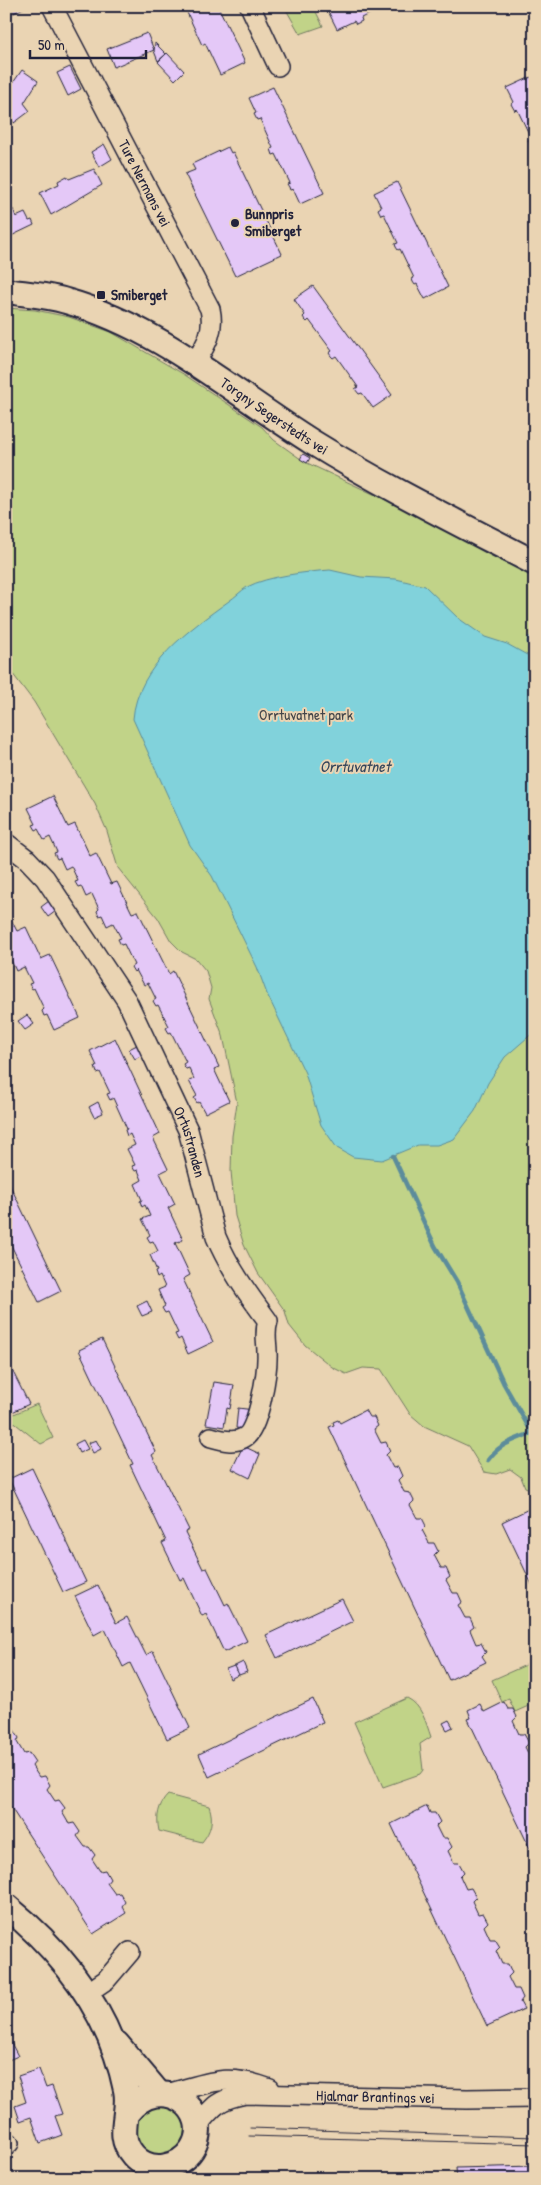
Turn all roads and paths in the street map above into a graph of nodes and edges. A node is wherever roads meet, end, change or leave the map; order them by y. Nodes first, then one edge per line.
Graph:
1 (52, 6) edge
2 (250, 6) edge
3 (278, 66) dead end
4 (6, 291) edge
5 (195, 363) junction
6 (535, 563) edge
7 (6, 843) edge
8 (211, 1437) dead end
9 (6, 1906) edge
10 (130, 1952) dead end
11 (90, 1998) junction
12 (111, 2037) junction
13 (163, 2094) junction
14 (285, 2095) junction
15 (535, 2098) edge
16 (466, 2099) junction
17 (535, 2106) edge
18 (127, 2113) junction
19 (197, 2126) junction
20 (134, 2156) junction
21 (171, 2171) edge
22 (139, 2179) edge

1 - 5 street, Ture Nermans vei
2 - 3 street
4 - 5 main road, Torgny Segerstedts vei
5 - 6 main road, Torgny Segerstedts vei
7 - 8 street, Ortustranden
9 - 11 main road
10 - 11 street
11 - 12 main road
12 - 13 main road
12 - 18 main road
13 - 14 street, Hjalmar Brantings vei
13 - 18 main road
13 - 19 main road
14 - 16 street, Hjalmar Brantings vei
14 - 19 street, Hjalmar Brantings vei
15 - 16 street, Hjalmar Brantings vei
16 - 17 street, Hjalmar Brantings vei
18 - 20 main road
19 - 21 main road
20 - 21 main road
20 - 22 main road

